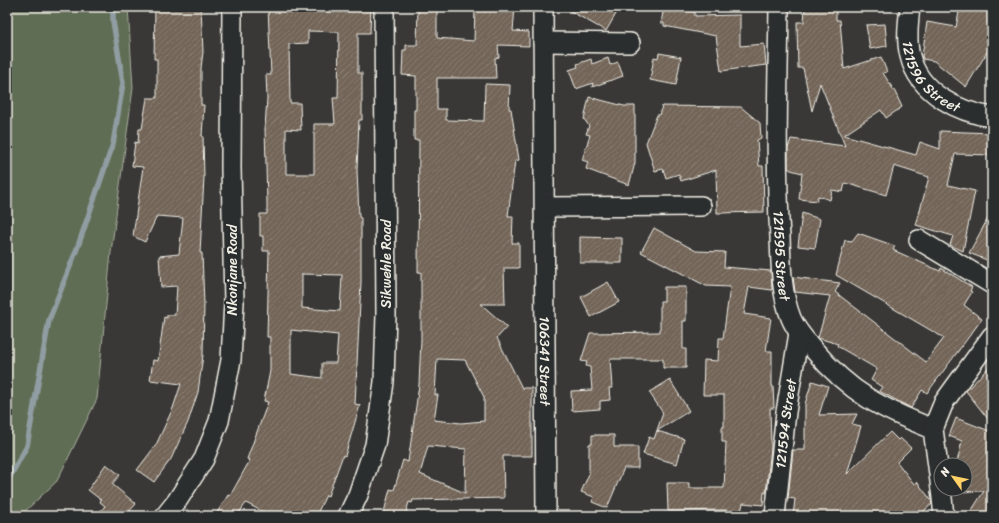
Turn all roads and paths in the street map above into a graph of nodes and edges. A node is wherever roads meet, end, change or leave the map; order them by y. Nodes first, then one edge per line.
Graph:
1 (232, 7) edge
2 (384, 7) edge
3 (543, 7) edge
4 (779, 7) edge
5 (910, 7) edge
6 (543, 42) junction
7 (630, 43) dead end
8 (992, 117) edge
9 (701, 206) dead end
10 (545, 207) junction
11 (919, 240) dead end
12 (992, 284) edge
13 (799, 332) junction
14 (992, 336) edge
15 (933, 429) junction
16 (937, 457) edge
17 (942, 497) edge
18 (165, 516) edge
19 (348, 516) edge
20 (546, 516) edge
21 (775, 516) edge
22 (944, 516) edge

1 - 18 street, Nkonjane Road
2 - 19 street, Sikwehle Road
3 - 6 street, 106341 Street
4 - 13 street, 121595 Street
5 - 8 street, 121596 Street
6 - 7 street
6 - 10 street, 106341 Street
9 - 10 street
10 - 20 street, 106341 Street
11 - 12 street
13 - 15 street, 121595 Street
13 - 21 street, 121594 Street
14 - 15 street
15 - 16 street
17 - 22 street

